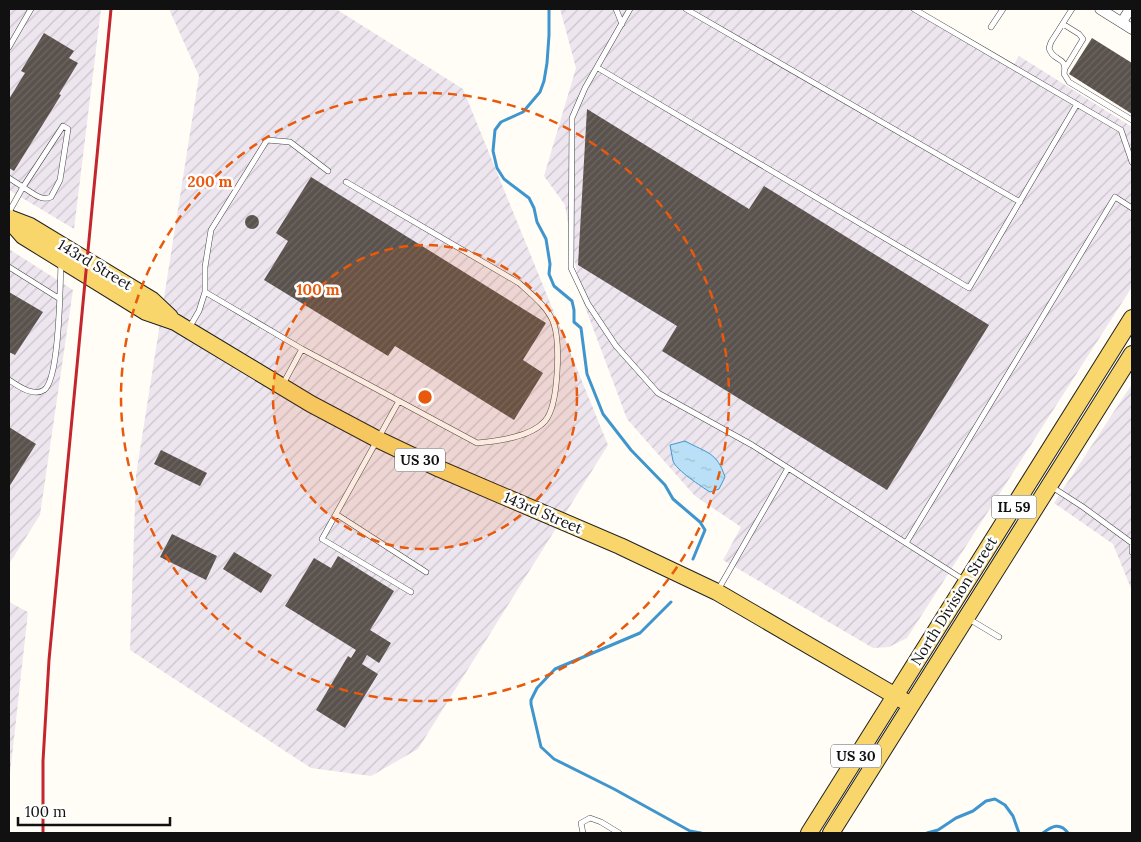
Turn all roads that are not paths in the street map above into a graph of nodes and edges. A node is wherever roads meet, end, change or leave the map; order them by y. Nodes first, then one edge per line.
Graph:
1 (31, 9) edge
2 (616, 9) edge
3 (630, 9) edge
4 (686, 9) edge
5 (914, 9) edge
6 (1003, 9) edge
7 (1072, 9) edge
8 (1100, 9) edge
9 (1130, 9) edge
10 (1122, 22) junction
11 (622, 24) junction
12 (1063, 24) junction
13 (992, 27) dead end
14 (1132, 29) edge
15 (9, 47) edge
16 (1066, 67) junction
17 (598, 68) junction
18 (1077, 104) junction
19 (1132, 120) edge
20 (1132, 162) edge
21 (328, 171) dead end
22 (9, 178) edge
23 (346, 182) dead end
24 (23, 187) junction
25 (1020, 202) junction
26 (1132, 208) edge
27 (9, 212) edge
28 (9, 219) edge
29 (61, 259) junction
30 (9, 268) edge
31 (205, 292) junction
32 (60, 299) junction
33 (1132, 318) edge
34 (181, 326) junction
35 (302, 349) junction
36 (1132, 354) edge
37 (9, 380) edge
38 (282, 387) junction
39 (399, 401) junction
40 (377, 439) junction
41 (788, 468) junction
42 (1050, 485) junction
43 (336, 514) junction
44 (906, 543) junction
45 (1132, 552) edge
46 (426, 572) dead end
47 (966, 582) junction
48 (411, 592) dead end
49 (717, 592) junction
50 (967, 617) junction
51 (999, 637) dead end
52 (894, 695) junction
53 (911, 705) junction
54 (835, 826) edge
55 (583, 833) edge
56 (619, 833) edge
57 (809, 833) edge

1 - 15 lane
2 - 11 lane
3 - 11 lane
4 - 25 lane
5 - 18 lane
6 - 13 lane
7 - 12 lane
8 - 10 street
9 - 10 street
10 - 14 street
11 - 17 lane
12 - 16 lane
12 - 16 lane
16 - 19 lane
17 - 25 lane
17 - 41 lane
18 - 20 lane
18 - 25 lane
21 - 31 lane
22 - 24 lane
23 - 39 lane
24 - 24 lane
24 - 27 lane
26 - 44 lane
28 - 29 main road, 143rd Street / US 30
28 - 34 main road, 143rd Street / US 30
29 - 32 lane
29 - 34 main road, 143rd Street / US 30
30 - 32 lane
31 - 34 lane
31 - 35 lane
32 - 37 lane
33 - 47 main road, North Division Street / IL 59
34 - 38 main road, 143rd Street / US 30
35 - 38 lane
35 - 39 lane
36 - 42 main road, North Division Street / IL 59
38 - 40 main road, 143rd Street / US 30
39 - 40 lane
40 - 43 lane
40 - 49 main road, 143rd Street / US 30
41 - 44 lane
41 - 49 lane
42 - 45 lane
42 - 50 main road, North Division Street / IL 59
43 - 46 lane
43 - 48 lane
44 - 47 lane
47 - 52 main road, North Division Street / IL 59
49 - 52 main road, 143rd Street / US 30
50 - 51 lane
50 - 53 main road, North Division Street / IL 59
52 - 53 main road, 143rd Street / US 30
52 - 57 main road, North Division Street / US 30
53 - 54 main road, North Division Street / US 30
55 - 56 lane

